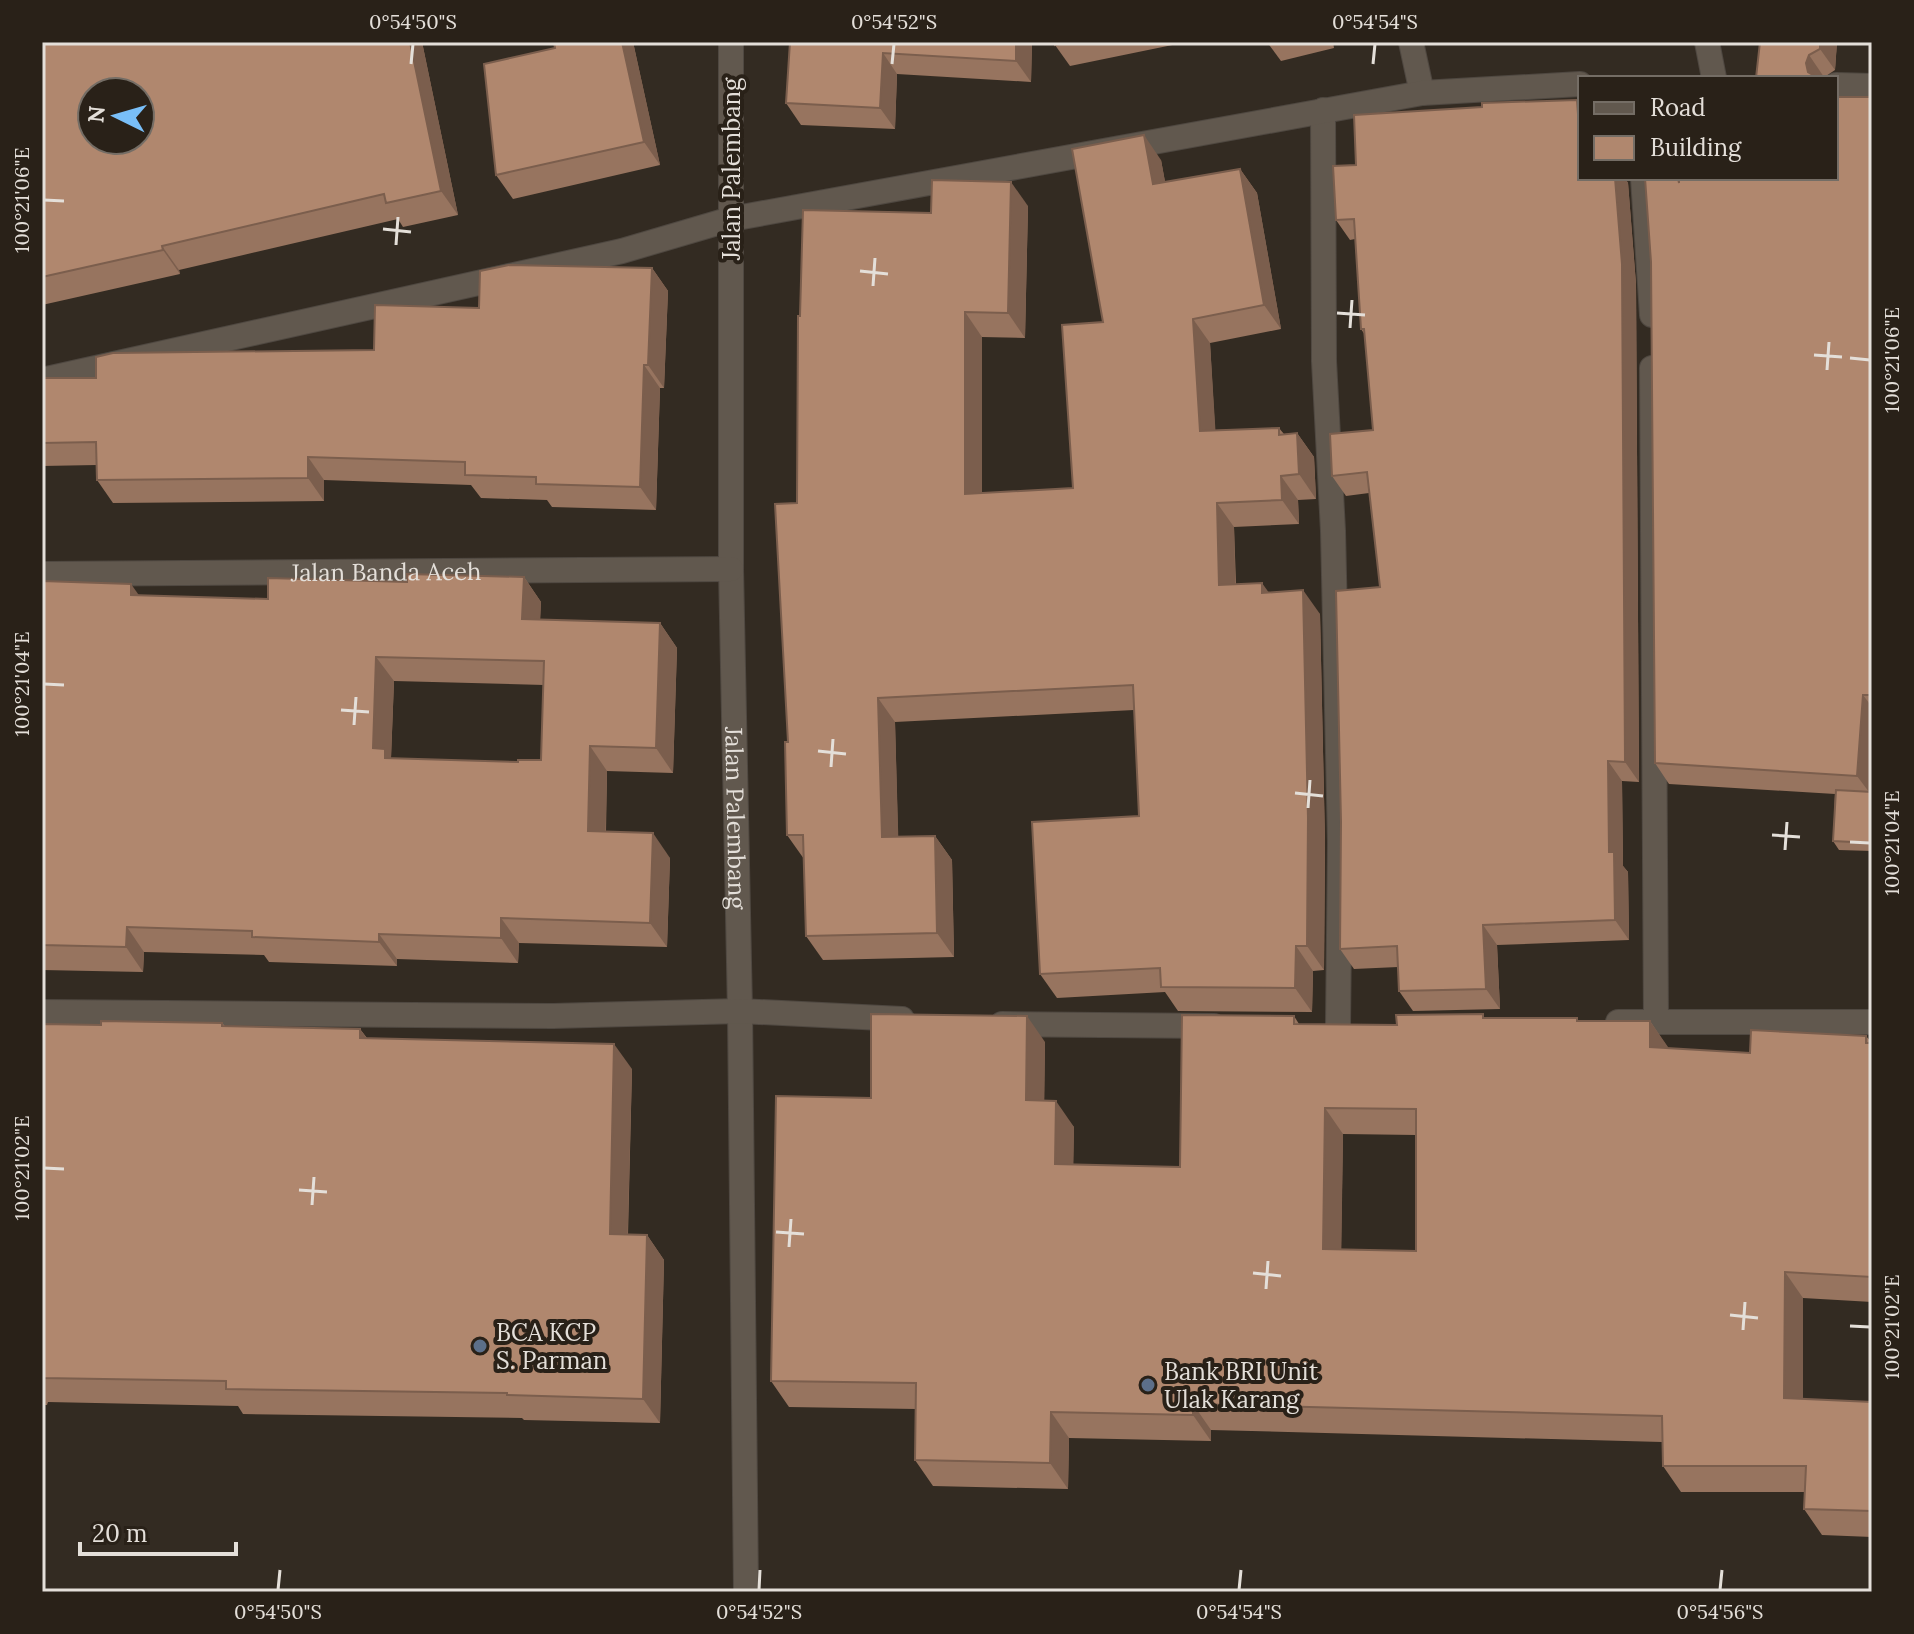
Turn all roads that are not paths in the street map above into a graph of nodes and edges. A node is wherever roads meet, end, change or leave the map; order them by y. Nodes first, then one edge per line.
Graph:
1 (731, 42) edge
2 (1411, 42) edge
3 (1707, 42) edge
4 (1714, 76) edge
5 (1578, 84) edge
6 (1838, 85) edge
7 (1872, 86) edge
8 (1422, 93) junction
9 (1323, 110) junction
10 (1643, 180) edge
11 (731, 219) junction
12 (42, 380) edge
13 (731, 569) junction
14 (42, 574) edge
15 (740, 1011) junction
16 (42, 1012) edge
17 (928, 1021) edge
18 (1656, 1022) junction
19 (1872, 1022) edge
20 (975, 1023) edge
21 (1592, 1023) edge
22 (1243, 1027) edge
23 (1338, 1027) edge
24 (746, 1592) edge

1 - 11 street, Jalan Palembang
2 - 8 street
3 - 4 street
5 - 8 street
6 - 7 street
8 - 9 street
9 - 11 street
9 - 23 street
10 - 18 street
11 - 12 street
11 - 13 street, Jalan Palembang
13 - 14 street, Jalan Banda Aceh
13 - 15 street, Jalan Palembang
15 - 16 street
15 - 17 street
15 - 24 street, Jalan Palembang
18 - 19 street
18 - 21 street
20 - 22 street

